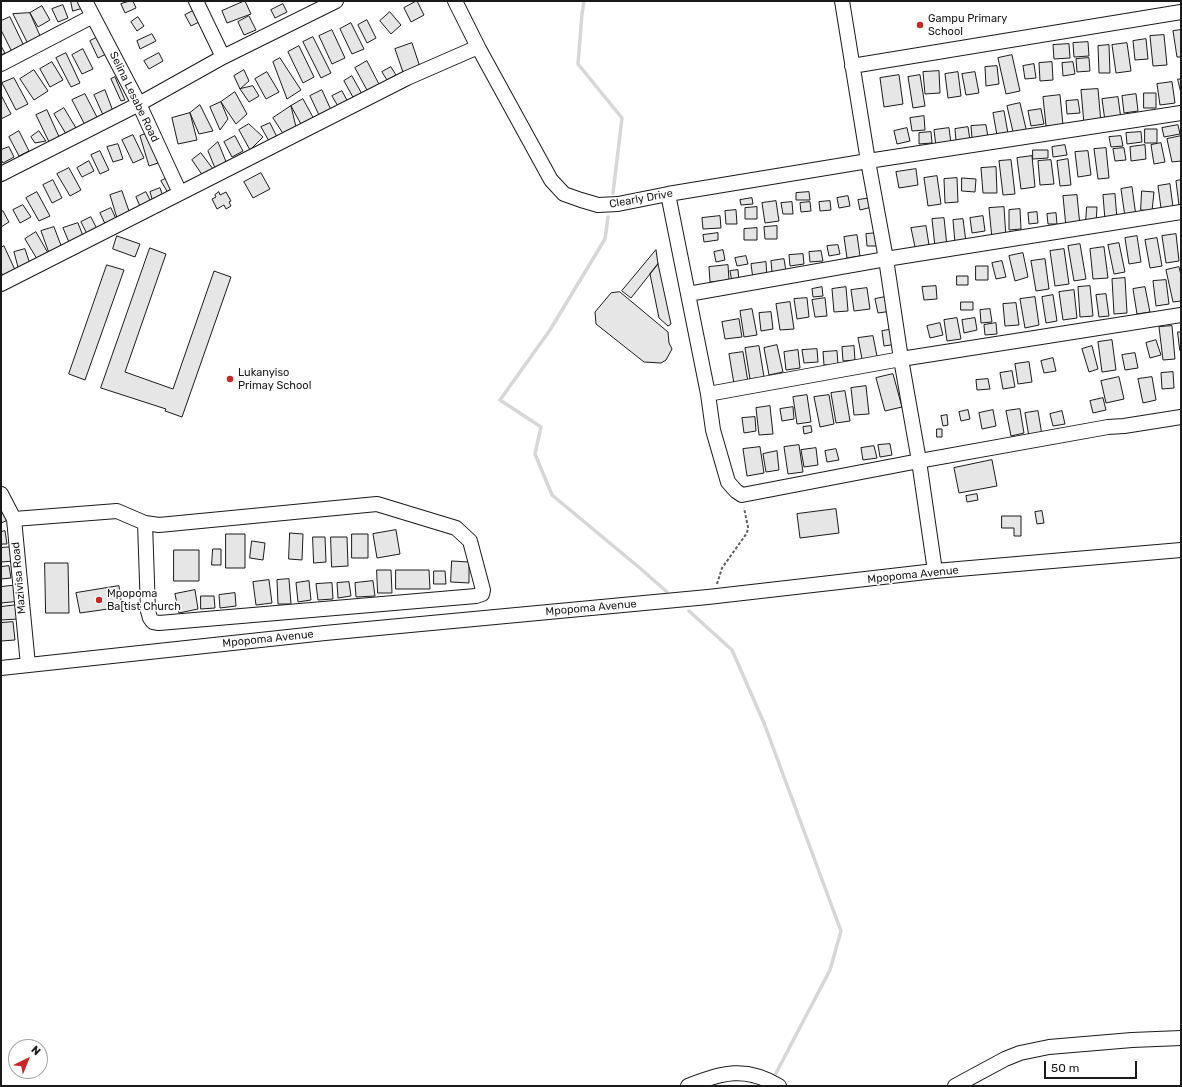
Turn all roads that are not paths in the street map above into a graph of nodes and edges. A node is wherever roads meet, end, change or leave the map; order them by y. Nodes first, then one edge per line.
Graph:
1 (85, 1) edge
2 (196, 1) edge
3 (336, 1) edge
4 (455, 1) edge
5 (842, 1) edge
6 (1181, 12) edge
7 (93, 16) junction
8 (478, 47) junction
9 (223, 58) junction
10 (1, 64) edge
11 (852, 66) junction
12 (139, 104) junction
13 (1181, 113) edge
14 (868, 161) junction
15 (1, 174) edge
16 (180, 193) junction
17 (668, 194) junction
18 (1181, 212) edge
19 (886, 259) junction
20 (1, 284) edge
21 (688, 294) junction
22 (1181, 315) edge
23 (901, 359) junction
24 (708, 394) junction
25 (1181, 417) edge
26 (919, 461) junction
27 (1, 494) edge
28 (14, 519) junction
29 (145, 523) junction
30 (1181, 550) edge
31 (935, 572) junction
32 (28, 664) junction
33 (1, 668) edge
34 (1181, 1038) edge
35 (688, 1086) edge
36 (778, 1086) edge
37 (955, 1086) edge

1 - 7 street, Selina Lesabe Road
2 - 9 street
3 - 9 street
4 - 8 street, Clearly Drive
5 - 11 street
6 - 11 street
7 - 10 street
7 - 12 street, Selina Lesabe Road
8 - 16 street
8 - 17 street, Clearly Drive
9 - 12 street
11 - 14 street
12 - 15 street
12 - 16 street, Selina Lesabe Road
13 - 14 street, Clearly Drive
14 - 17 street, Clearly Drive
14 - 19 street
16 - 20 street
17 - 21 street
18 - 19 street
19 - 21 street
19 - 23 street
21 - 24 street
22 - 23 street
23 - 24 street
23 - 26 street
24 - 26 street
25 - 26 street
26 - 31 street
27 - 28 street, Mazivisa Road
28 - 29 street
28 - 32 street, Mazivisa Road
29 - 29 street
30 - 31 street, Mpopoma Avenue
31 - 32 street, Mpopoma Avenue
32 - 33 street, Mpopoma Avenue
34 - 37 street
35 - 36 street

